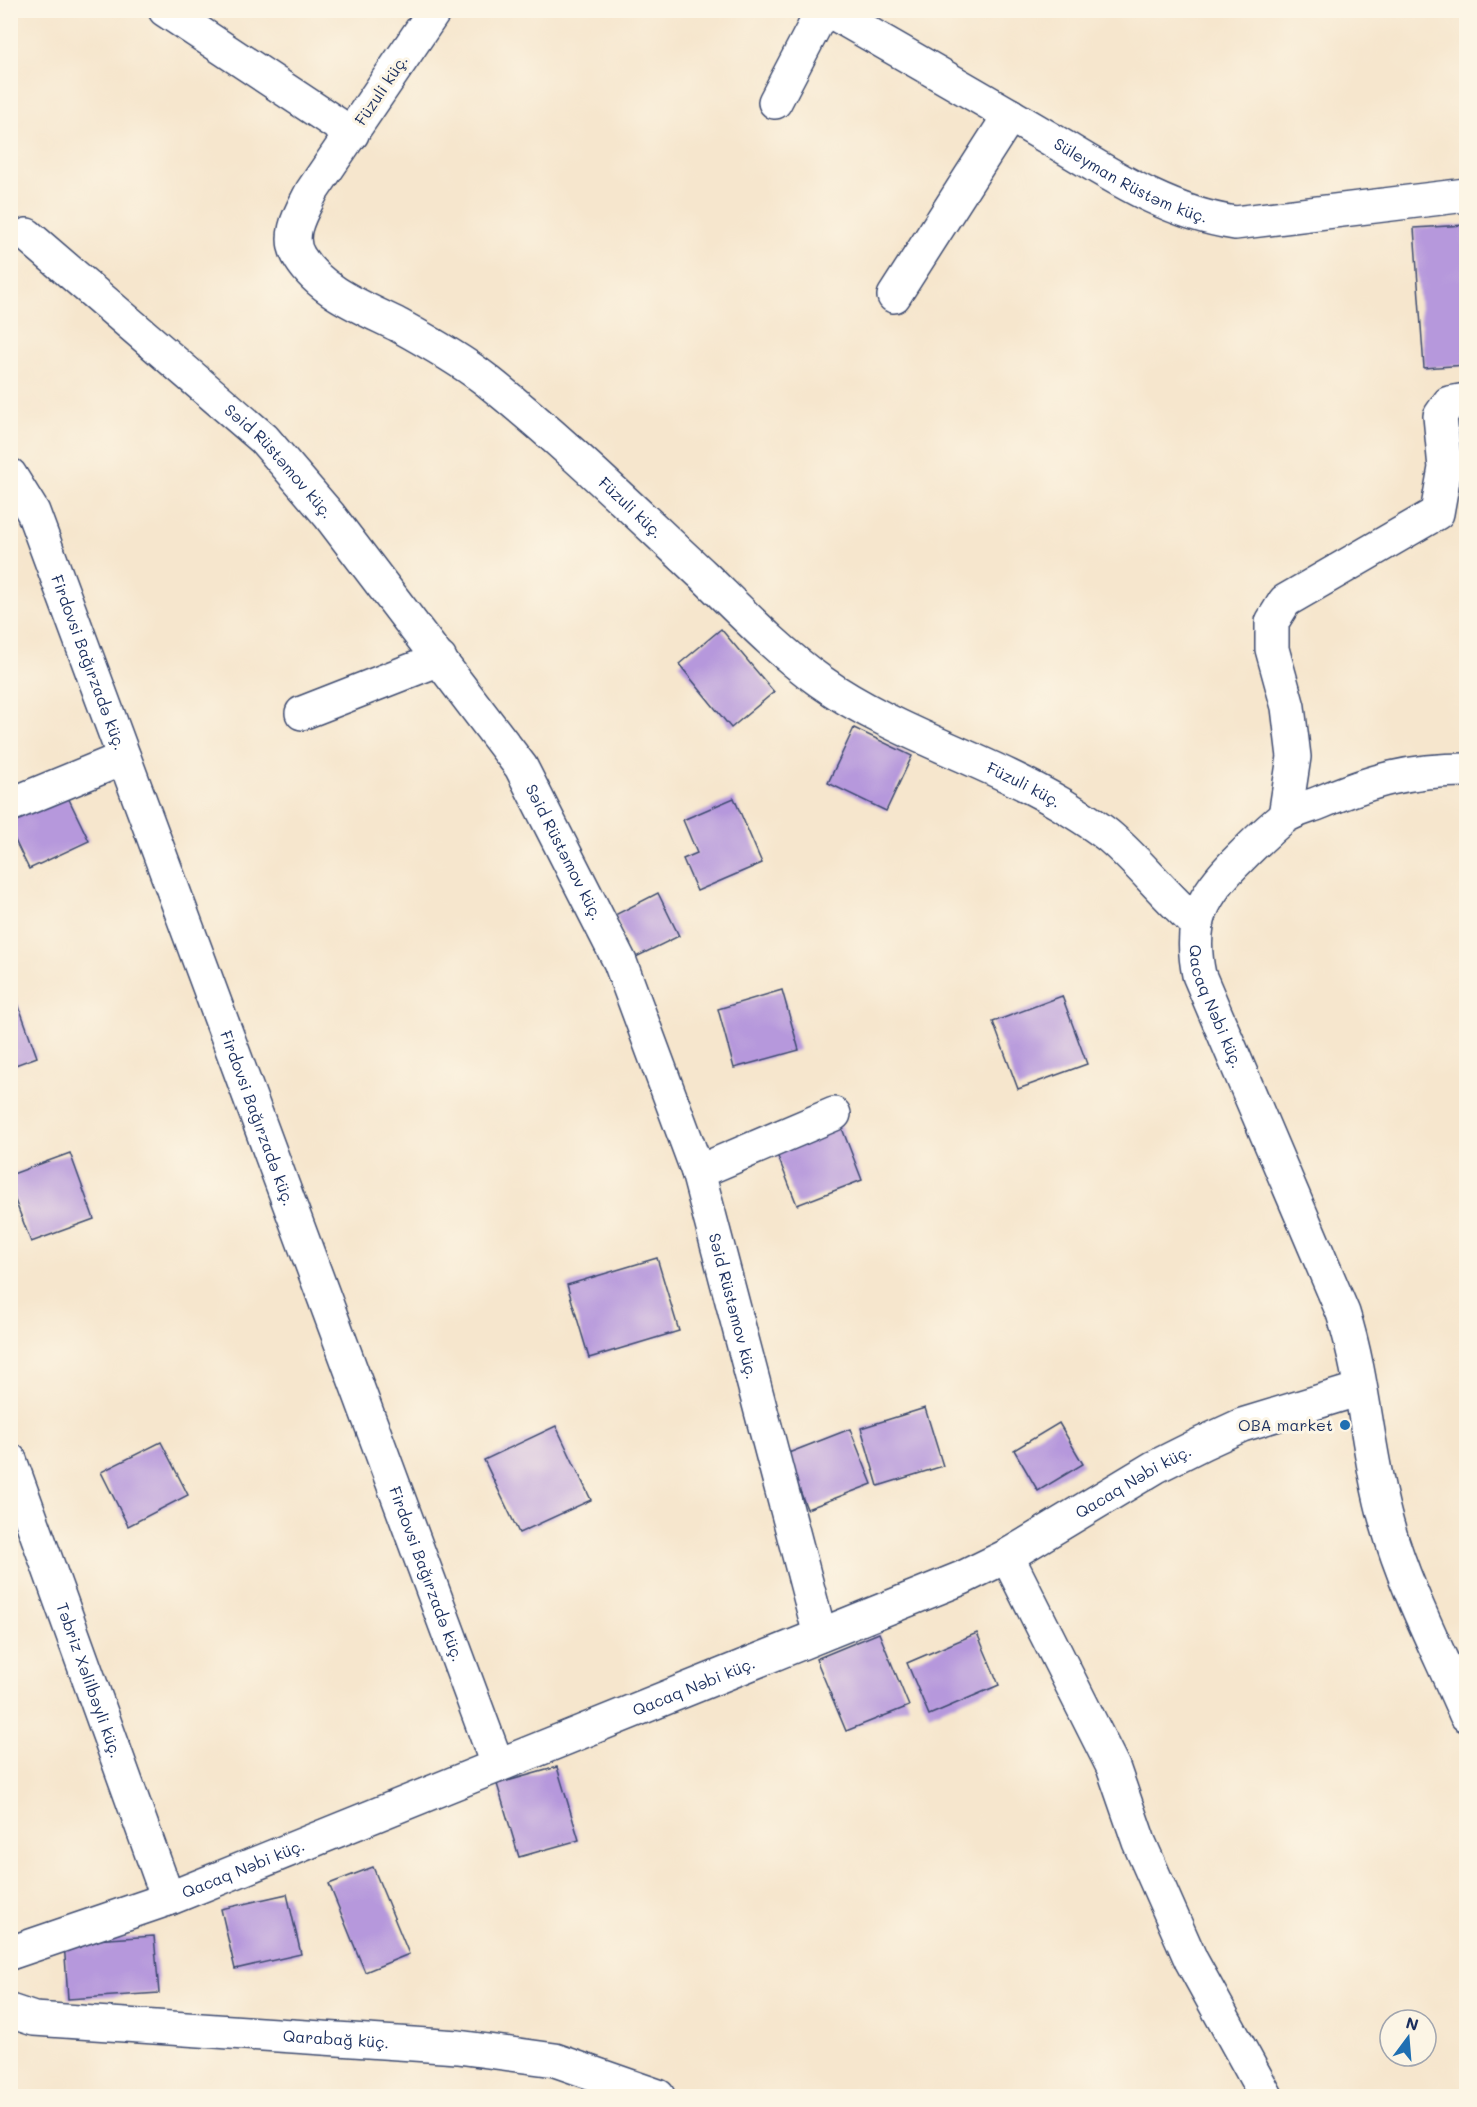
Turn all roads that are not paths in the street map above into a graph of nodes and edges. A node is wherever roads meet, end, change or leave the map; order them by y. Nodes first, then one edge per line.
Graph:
1 (165, 10) edge
2 (435, 10) edge
3 (823, 10) edge
4 (828, 10) edge
5 (775, 102) dead end
6 (1010, 115) junction
7 (352, 134) junction
8 (1467, 195) edge
9 (27, 234) dead end
10 (894, 296) dead end
11 (1467, 400) edge
12 (10, 475) edge
13 (440, 659) junction
14 (302, 713) dead end
15 (124, 758) junction
16 (1467, 770) edge
17 (10, 805) edge
18 (1285, 816) junction
19 (1196, 923) junction
20 (834, 1114) dead end
21 (698, 1172) junction
22 (1360, 1389) junction
23 (10, 1460) edge
24 (1007, 1556) junction
25 (820, 1635) junction
26 (1467, 1714) edge
27 (497, 1764) junction
28 (168, 1899) junction
29 (10, 1953) edge
30 (10, 2011) edge
31 (658, 2097) edge
32 (1266, 2097) edge

1 - 7 street
2 - 7 street, Füzuli küç.
3 - 5 street
4 - 6 street, Süleyman Rüstəm küç.
6 - 8 street, Süleyman Rüstəm küç.
6 - 10 street
7 - 19 street, Füzuli küç.
9 - 13 street, Səid Rüstəmov küç.
11 - 18 street
12 - 15 street, Firdovsi Bağırzadə küç.
13 - 14 street
13 - 21 street, Səid Rüstəmov küç.
15 - 17 street
15 - 27 street, Firdovsi Bağırzadə küç.
16 - 18 street
18 - 19 street
19 - 22 street, Qacaq Nəbi küç.
20 - 21 street
21 - 25 street, Səid Rüstəmov küç.
22 - 24 street, Qacaq Nəbi küç.
22 - 26 street, Qacaq Nəbi küç.
23 - 28 street, Təbriz Xəlilbəyli küç.
24 - 25 street, Qacaq Nəbi küç.
24 - 32 street
25 - 27 street, Qacaq Nəbi küç.
27 - 28 street, Qacaq Nəbi küç.
28 - 29 street, Qacaq Nəbi küç.
30 - 31 street, Qarabağ küç.

